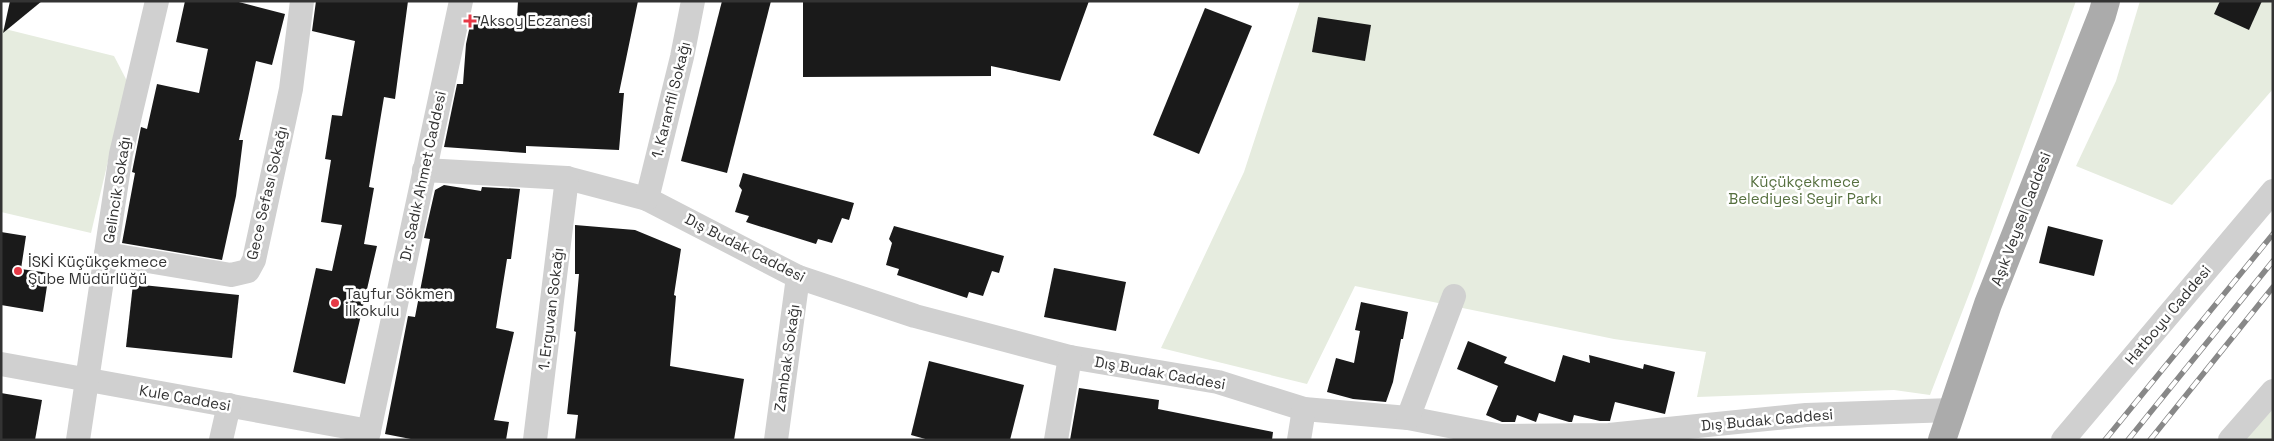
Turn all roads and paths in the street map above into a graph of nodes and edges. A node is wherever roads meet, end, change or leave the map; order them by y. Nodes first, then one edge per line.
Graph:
1 (158, 1) edge
2 (302, 1) edge
3 (460, 1) edge
4 (693, 1) edge
5 (2106, 1) edge
6 (424, 170) junction
7 (567, 178) junction
8 (2273, 191) edge
9 (647, 199) junction
10 (106, 254) junction
11 (798, 277) junction
12 (1454, 296) dead end
13 (1070, 357) junction
14 (1, 364) edge
15 (88, 379) junction
16 (2273, 391) edge
17 (229, 405) junction
18 (1304, 409) junction
19 (1952, 410) junction
20 (1408, 418) junction
21 (368, 436) edge
22 (1539, 438) edge
23 (78, 440) edge
24 (221, 440) edge
25 (535, 440) edge
26 (776, 440) edge
27 (1056, 440) edge
28 (1299, 440) edge
29 (1942, 440) edge
30 (2063, 440) edge
31 (2230, 440) edge

1 - 10 street, Gelincik Sokağı
2 - 10 street, Gece Sefası Sokağı
3 - 6 street, Dr. Sadık Ahmet Caddesi
4 - 9 street, 1. Karanfil Sokağı
5 - 19 main road, Aşık Veysel Caddesi
6 - 7 street, Dış Budak Caddesi
6 - 21 street, Dr. Sadık Ahmet Caddesi
7 - 9 street, Dış Budak Caddesi
7 - 25 street, 1. Erguvan Sokağı
8 - 30 street, Hatboyu Caddesi
9 - 11 street, Dış Budak Caddesi
10 - 15 street, Gelincik Sokağı
11 - 13 street, Dış Budak Caddesi
11 - 26 street, Zambak Sokağı
12 - 20 street
13 - 18 street, Dış Budak Caddesi
13 - 27 street
14 - 15 street, Kule Caddesi
15 - 17 street, Kule Caddesi
15 - 23 street, Gelincik Sokağı
16 - 31 street
17 - 21 street, Kule Caddesi
17 - 24 street
18 - 20 street, Dış Budak Caddesi
18 - 28 street
19 - 22 street, Dış Budak Caddesi
19 - 29 main road, Aşık Veysel Caddesi
20 - 22 street, Dış Budak Caddesi

